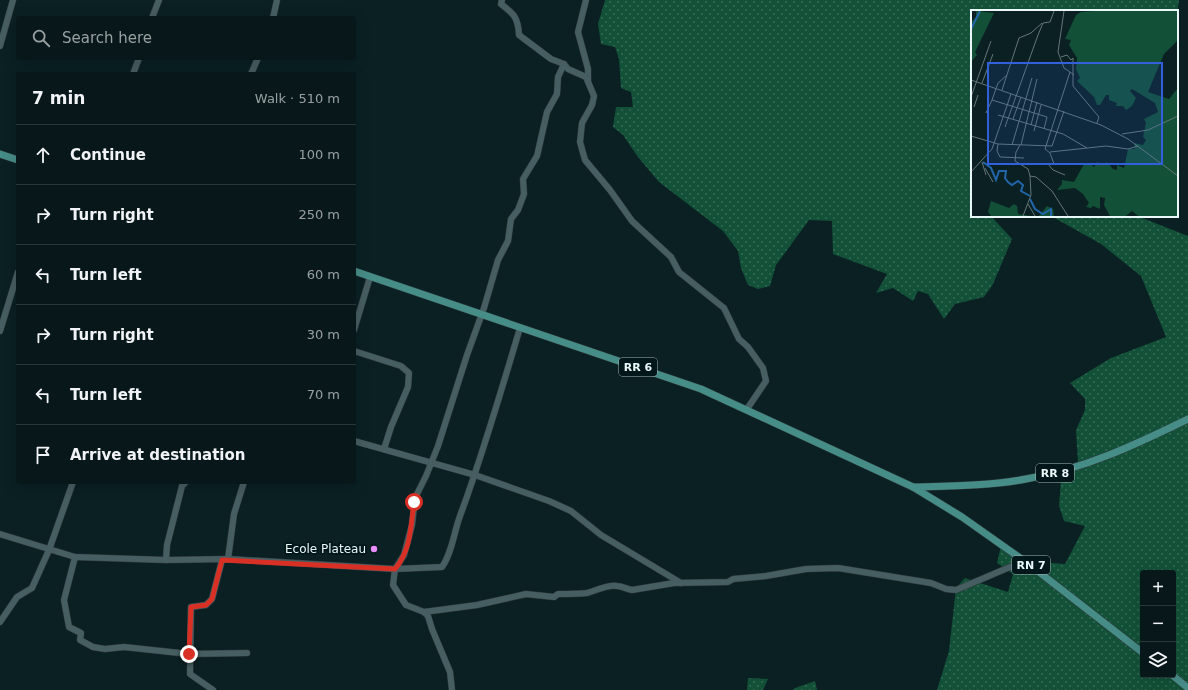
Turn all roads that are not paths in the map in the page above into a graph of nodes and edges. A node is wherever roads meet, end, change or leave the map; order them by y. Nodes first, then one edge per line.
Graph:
1 (13, 0) edge
2 (159, 0) edge
3 (277, 0) edge
4 (502, 0) edge
5 (586, 0) edge
6 (153, 16) edge
7 (273, 16) edge
8 (0, 46) edge
9 (138, 60) edge
10 (257, 60) edge
11 (564, 64) junction
12 (134, 72) edge
13 (253, 72) edge
14 (588, 83) junction
15 (0, 154) edge
16 (16, 159) edge
17 (356, 272) edge
18 (370, 277) junction
19 (16, 279) edge
20 (482, 314) junction
21 (356, 323) edge
22 (520, 328) junction
23 (0, 332) edge
24 (356, 352) edge
25 (747, 409) junction
26 (1188, 419) edge
27 (356, 442) edge
28 (384, 449) junction
29 (430, 462) junction
30 (475, 475) junction
31 (72, 484) edge
32 (184, 484) edge
33 (243, 484) edge
34 (913, 487) junction
35 (0, 534) edge
36 (49, 550) junction
37 (75, 557) junction
38 (225, 559) junction
39 (166, 560) junction
40 (1030, 565) junction
41 (395, 569) junction
42 (681, 583) junction
43 (424, 612) junction
44 (0, 622) edge
45 (1140, 651) edge
46 (247, 653) dead end
47 (189, 654) junction
48 (1176, 678) edge
49 (1188, 688) edge
50 (213, 690) edge
51 (451, 690) edge

1 - 8 street
2 - 6 street
3 - 7 street
4 - 11 street
5 - 14 street
9 - 12 street
10 - 13 street
11 - 14 street
11 - 20 street
14 - 25 street
15 - 16 main road
17 - 18 main road, RR 6
18 - 20 main road, RR 6
18 - 21 street
19 - 23 street
20 - 22 main road, RR 6
20 - 29 street
22 - 25 main road, RR 6
22 - 30 street
24 - 28 street
25 - 34 main road, RR 6
26 - 34 main road, RR 8
27 - 28 street
28 - 29 street
29 - 30 street
29 - 41 street
30 - 41 street
30 - 42 street
31 - 36 street
32 - 39 street
33 - 38 street
34 - 40 main road, RN 7
35 - 36 street
36 - 37 street
36 - 44 street
37 - 39 street
37 - 47 street
38 - 39 street
38 - 41 street
38 - 47 street
40 - 42 street
40 - 45 main road, RN 7
41 - 43 street
42 - 43 street
43 - 51 street
46 - 47 street
47 - 50 street
48 - 49 main road

